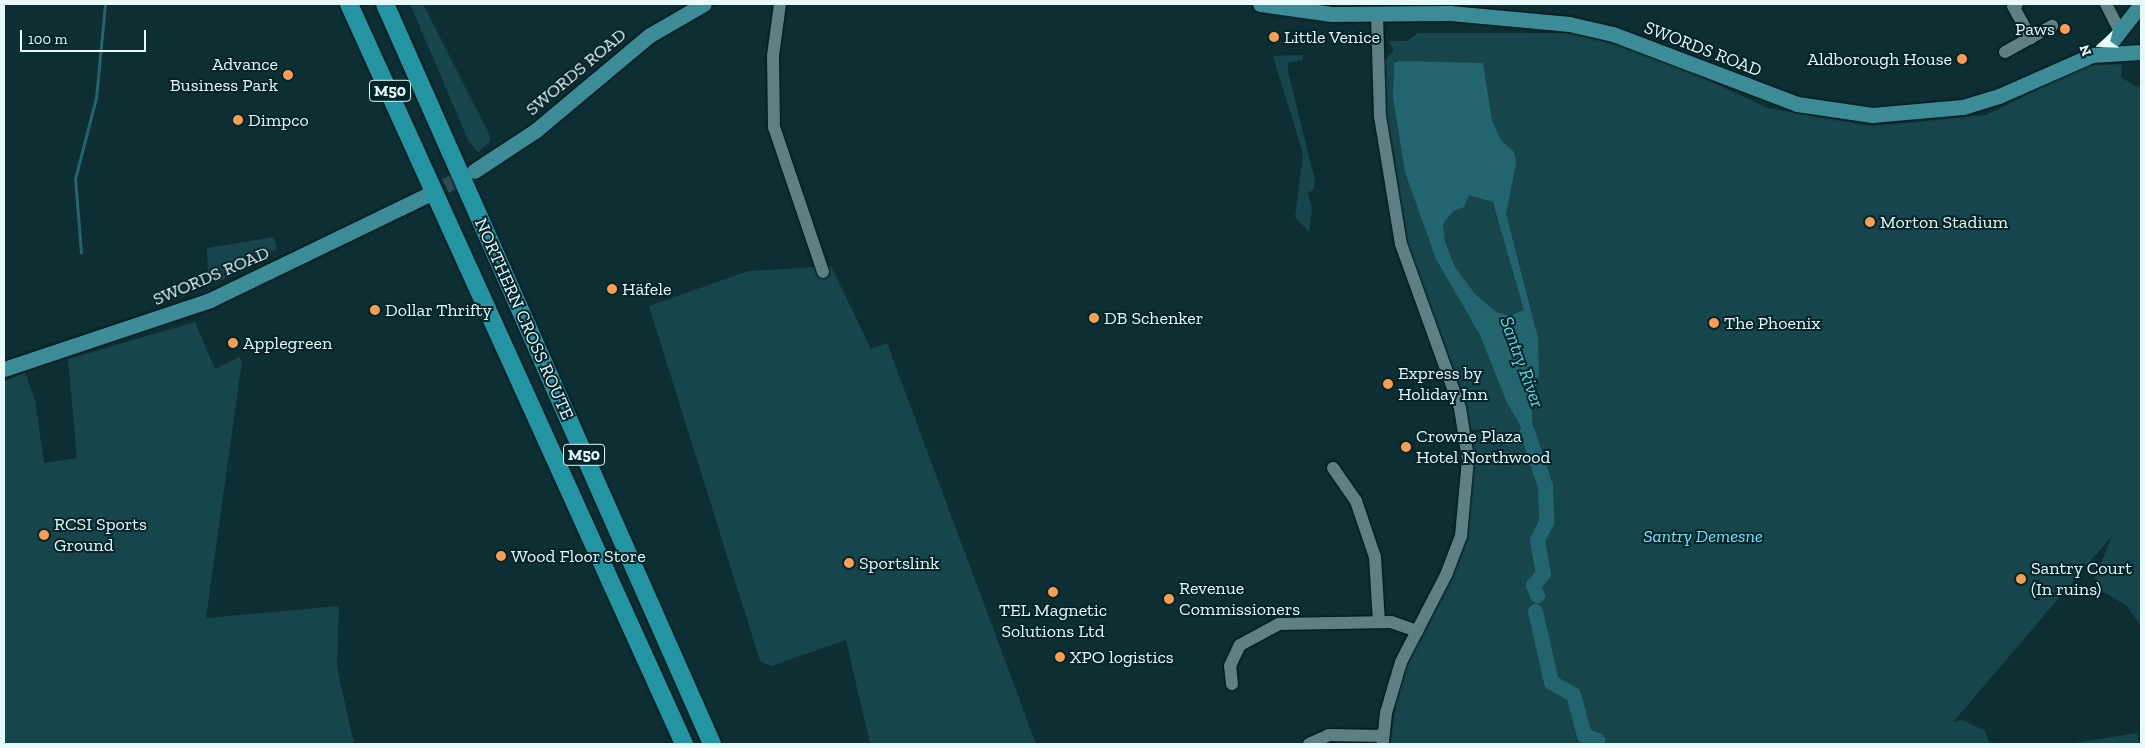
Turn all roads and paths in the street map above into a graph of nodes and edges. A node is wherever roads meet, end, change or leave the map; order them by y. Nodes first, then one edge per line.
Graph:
1 (349, 4) edge
2 (355, 4) edge
3 (385, 4) edge
4 (704, 4) edge
5 (780, 4) edge
6 (1260, 4) edge
7 (2014, 4) edge
8 (2106, 4) edge
9 (2141, 4) edge
10 (1450, 8) edge
11 (1377, 16) junction
12 (2052, 26) dead end
13 (2117, 26) dead end
14 (2031, 38) junction
15 (2141, 43) edge
16 (2109, 45) junction
17 (2005, 52) dead end
18 (2141, 52) edge
19 (2092, 55) junction
20 (474, 171) tunnel mouth
21 (430, 178) junction
22 (424, 196) tunnel mouth
23 (823, 272) dead end
24 (4, 369) edge
25 (1333, 468) dead end
26 (1379, 622) junction
27 (1417, 631) junction
28 (1232, 684) dead end
29 (1383, 740) edge
30 (684, 744) edge
31 (712, 744) edge
32 (1309, 744) edge

1 - 21 highway, M50
2 - 21 highway, M50
3 - 31 highway, NORTHERN CROSS ROUTE / M50
4 - 20 main road, SWORDS ROAD
5 - 23 street
6 - 11 main road, SWORDS ROAD
7 - 14 street
8 - 13 street
9 - 16 main road
10 - 11 main road, SWORDS ROAD
10 - 19 main road, SWORDS ROAD
11 - 27 street
12 - 14 street
14 - 17 street
15 - 16 main road, SWORDS ROAD
16 - 19 main road, SWORDS ROAD
18 - 19 main road, SWORDS ROAD
21 - 30 highway, NORTHERN CROSS ROUTE / M50
22 - 24 main road, SWORDS ROAD
25 - 26 street
26 - 27 street
26 - 28 street
27 - 29 street
29 - 32 street

